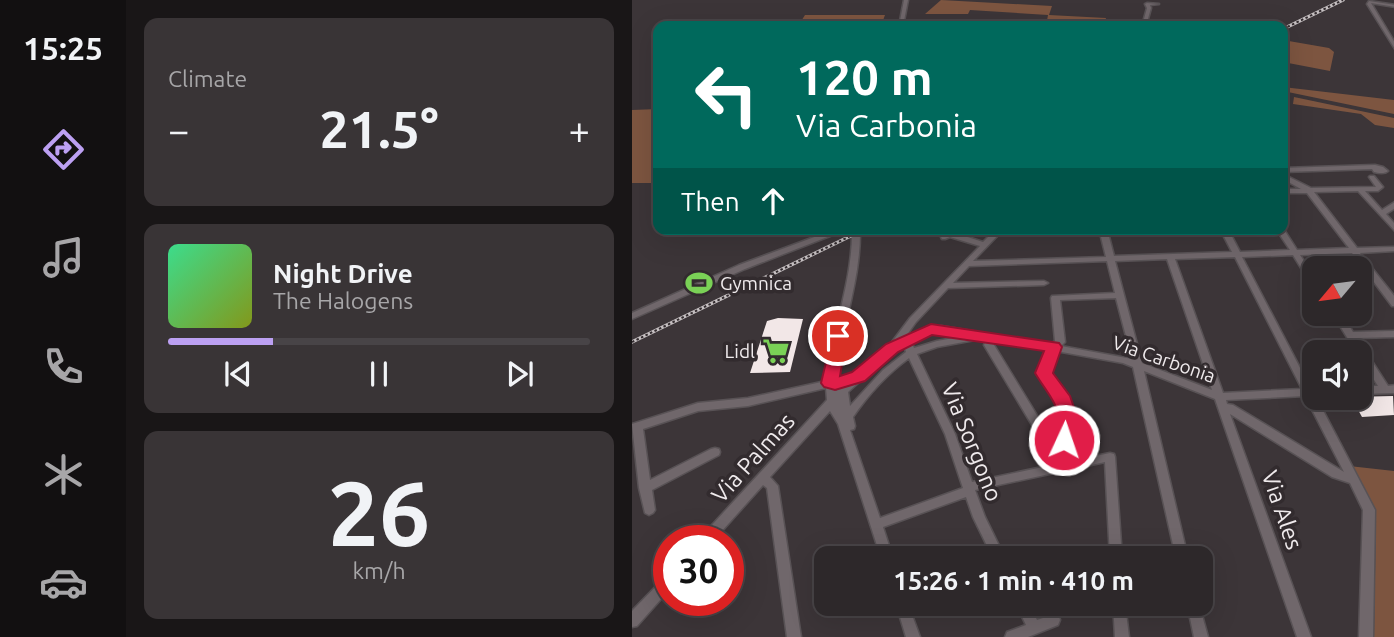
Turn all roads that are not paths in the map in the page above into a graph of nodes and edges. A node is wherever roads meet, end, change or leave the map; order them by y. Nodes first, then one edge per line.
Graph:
1 (907, 0) edge
2 (1373, 2) edge
3 (1154, 4) edge
4 (1385, 5) junction
5 (1394, 6) edge
6 (1392, 14) dead end
7 (902, 21) edge
8 (1146, 21) edge
9 (1394, 46) edge
10 (1288, 170) edge
11 (1380, 172) edge
12 (1288, 179) edge
13 (1359, 189) junction
14 (1309, 190) junction
15 (1288, 191) edge
16 (1394, 204) edge
17 (1381, 214) junction
18 (1394, 229) edge
19 (828, 235) edge
20 (855, 235) edge
21 (952, 235) edge
22 (994, 235) edge
23 (1104, 235) edge
24 (1227, 235) edge
25 (1284, 235) edge
26 (985, 245) junction
27 (1394, 249) edge
28 (1354, 250) junction
29 (1295, 253) junction
30 (1237, 254) junction
31 (1170, 257) junction
32 (1110, 259) junction
33 (967, 264) junction
34 (1302, 264) edge
35 (1044, 283) dead end
36 (945, 286) junction
37 (1120, 295) junction
38 (1394, 304) edge
39 (632, 316) edge
40 (910, 324) junction
41 (1345, 326) edge
42 (931, 330) junction
43 (1394, 334) edge
44 (1351, 335) junction
45 (987, 337) junction
46 (906, 341) junction
47 (1053, 347) junction
48 (892, 348) junction
49 (911, 353) junction
50 (1138, 366) junction
51 (1302, 375) edge
52 (1389, 389) edge
53 (836, 390) junction
54 (1302, 393) edge
55 (1223, 402) junction
56 (1319, 410) edge
57 (1036, 422) dead end
58 (844, 425) junction
59 (635, 427) edge
60 (715, 452) dead end
61 (1072, 464) junction
62 (763, 478) junction
63 (1352, 480) junction
64 (645, 488) junction
65 (969, 489) junction
66 (649, 510) dead end
67 (875, 524) junction
68 (720, 525) edge
69 (883, 546) edge
70 (993, 546) edge
71 (1115, 546) edge
72 (1180, 546) edge
73 (653, 598) edge
74 (906, 616) edge
75 (1028, 616) edge
76 (1052, 616) edge
77 (1120, 616) edge
78 (1196, 616) edge
79 (632, 621) edge
80 (1034, 627) junction
81 (794, 637) edge
82 (913, 637) edge
83 (1012, 637) edge
84 (1122, 637) edge
85 (1201, 637) edge
86 (1304, 637) edge
87 (1366, 637) edge

1 - 7 street
2 - 4 street
2 - 9 street
3 - 8 street
4 - 5 street
4 - 6 street
10 - 11 street
11 - 13 street
12 - 14 street
13 - 14 street
13 - 17 street
14 - 15 street
14 - 28 street
16 - 17 street
17 - 18 street
19 - 39 street
20 - 53 street
21 - 26 street
22 - 26 street
23 - 32 street
24 - 30 street
25 - 29 street
26 - 33 street
27 - 28 street
28 - 29 street
28 - 38 street
29 - 30 street
29 - 34 street
30 - 31 street
30 - 51 street
31 - 32 street
31 - 55 street, Via Ales
32 - 33 street
32 - 37 street
33 - 36 street
35 - 36 street
36 - 40 street
37 - 47 street
37 - 50 street
40 - 42 street, Via Carbonia
40 - 48 street
41 - 44 street
42 - 45 street, Via Carbonia
42 - 46 street
43 - 44 street
44 - 52 street
45 - 47 street, Via Carbonia
45 - 49 street
45 - 57 street
46 - 48 street
46 - 49 street, Via Sorgono
47 - 50 street, Via Carbonia
47 - 61 street
48 - 53 street, Via Palmas
49 - 58 street
49 - 65 street, Via Sorgono
50 - 55 street, Via Carbonia
50 - 72 street
53 - 58 street
53 - 58 street
53 - 59 street
53 - 62 street, Via Palmas
54 - 55 street
55 - 63 street, Via Carbonia
55 - 86 street, Via Ales
56 - 63 street
58 - 67 street
59 - 64 street
60 - 64 street
61 - 65 street
61 - 71 street
62 - 68 street, Via Palmas
62 - 81 street
63 - 87 street
64 - 66 street
65 - 67 street
65 - 70 street, Via Sorgono
67 - 69 street
73 - 79 street
74 - 82 street
75 - 80 street
76 - 80 street
77 - 84 street
78 - 85 street
80 - 83 street

